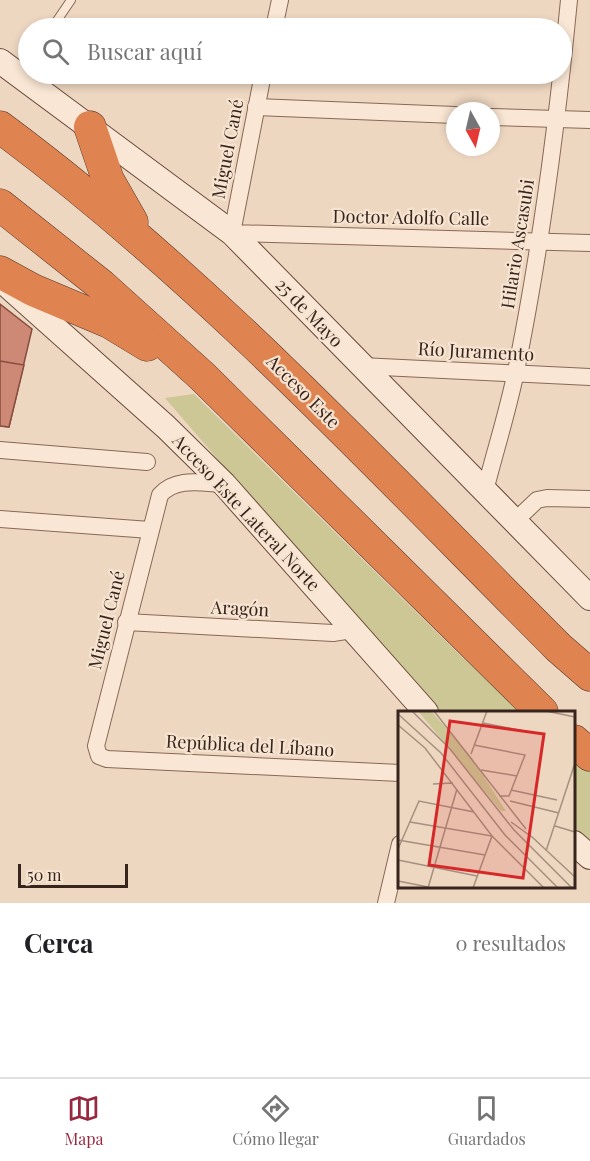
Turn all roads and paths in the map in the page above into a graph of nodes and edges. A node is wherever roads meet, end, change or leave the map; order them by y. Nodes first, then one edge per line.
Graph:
1 (71, 0) edge
2 (280, 0) edge
3 (569, 0) edge
4 (59, 18) edge
5 (276, 18) edge
6 (567, 18) edge
7 (0, 61) edge
8 (18, 67) edge
9 (41, 84) edge
10 (262, 84) edge
11 (561, 84) edge
12 (256, 107) junction
13 (446, 115) edge
14 (500, 117) edge
15 (557, 120) junction
16 (590, 120) edge
17 (0, 127) edge
18 (90, 128) junction
19 (0, 206) edge
20 (232, 233) junction
21 (540, 240) junction
22 (590, 243) edge
23 (149, 246) junction
24 (0, 272) edge
25 (0, 278) edge
26 (361, 366) junction
27 (516, 374) junction
28 (202, 376) junction
29 (590, 377) edge
30 (0, 450) edge
31 (147, 462) dead end
32 (224, 484) junction
33 (485, 491) junction
34 (590, 499) edge
35 (0, 519) edge
36 (514, 522) junction
37 (150, 530) junction
38 (590, 598) edge
39 (126, 622) junction
40 (352, 630) junction
41 (590, 675) edge
42 (425, 711) edge
43 (541, 711) edge
44 (575, 743) edge
45 (590, 755) edge
46 (99, 756) joint
47 (398, 773) edge
48 (575, 845) edge
49 (398, 849) edge
50 (590, 857) edge
51 (386, 903) edge

1 - 4 lane
2 - 5 street
3 - 6 street, Hilario Ascasubi
7 - 8 street, 25 de Mayo
9 - 18 street, 25 de Mayo
10 - 12 street, Miguel Cané
11 - 15 street, Hilario Ascasubi
12 - 13 street
12 - 20 street, Miguel Cané
14 - 15 street
15 - 16 street
15 - 21 street, Hilario Ascasubi
17 - 23 highway, Acceso Este
18 - 20 street, 25 de Mayo
18 - 23 highway
19 - 28 highway
20 - 21 street, Doctor Adolfo Calle
20 - 26 street, 25 de Mayo
21 - 22 street, Doctor Adolfo Calle
21 - 27 street, Hilario Ascasubi
23 - 41 highway, Acceso Este
24 - 28 highway
25 - 32 street, Acceso Este Lateral Norte
26 - 27 street, Río Juramento
26 - 33 street, 25 de Mayo
27 - 29 street, Río Juramento
27 - 33 street, Hilario Ascasubi
28 - 43 highway
30 - 31 street
32 - 37 street, Miguel Cané
32 - 40 street, Acceso Este Lateral Norte
33 - 36 street, 25 de Mayo
34 - 36 street
35 - 37 street
36 - 38 street, 25 de Mayo
37 - 39 street, Miguel Cané
39 - 40 street, Aragón
39 - 46 street, Miguel Cané
40 - 42 street, Acceso Este Lateral Norte
44 - 45 highway
46 - 47 street, República del Líbano
48 - 50 street
49 - 51 street

